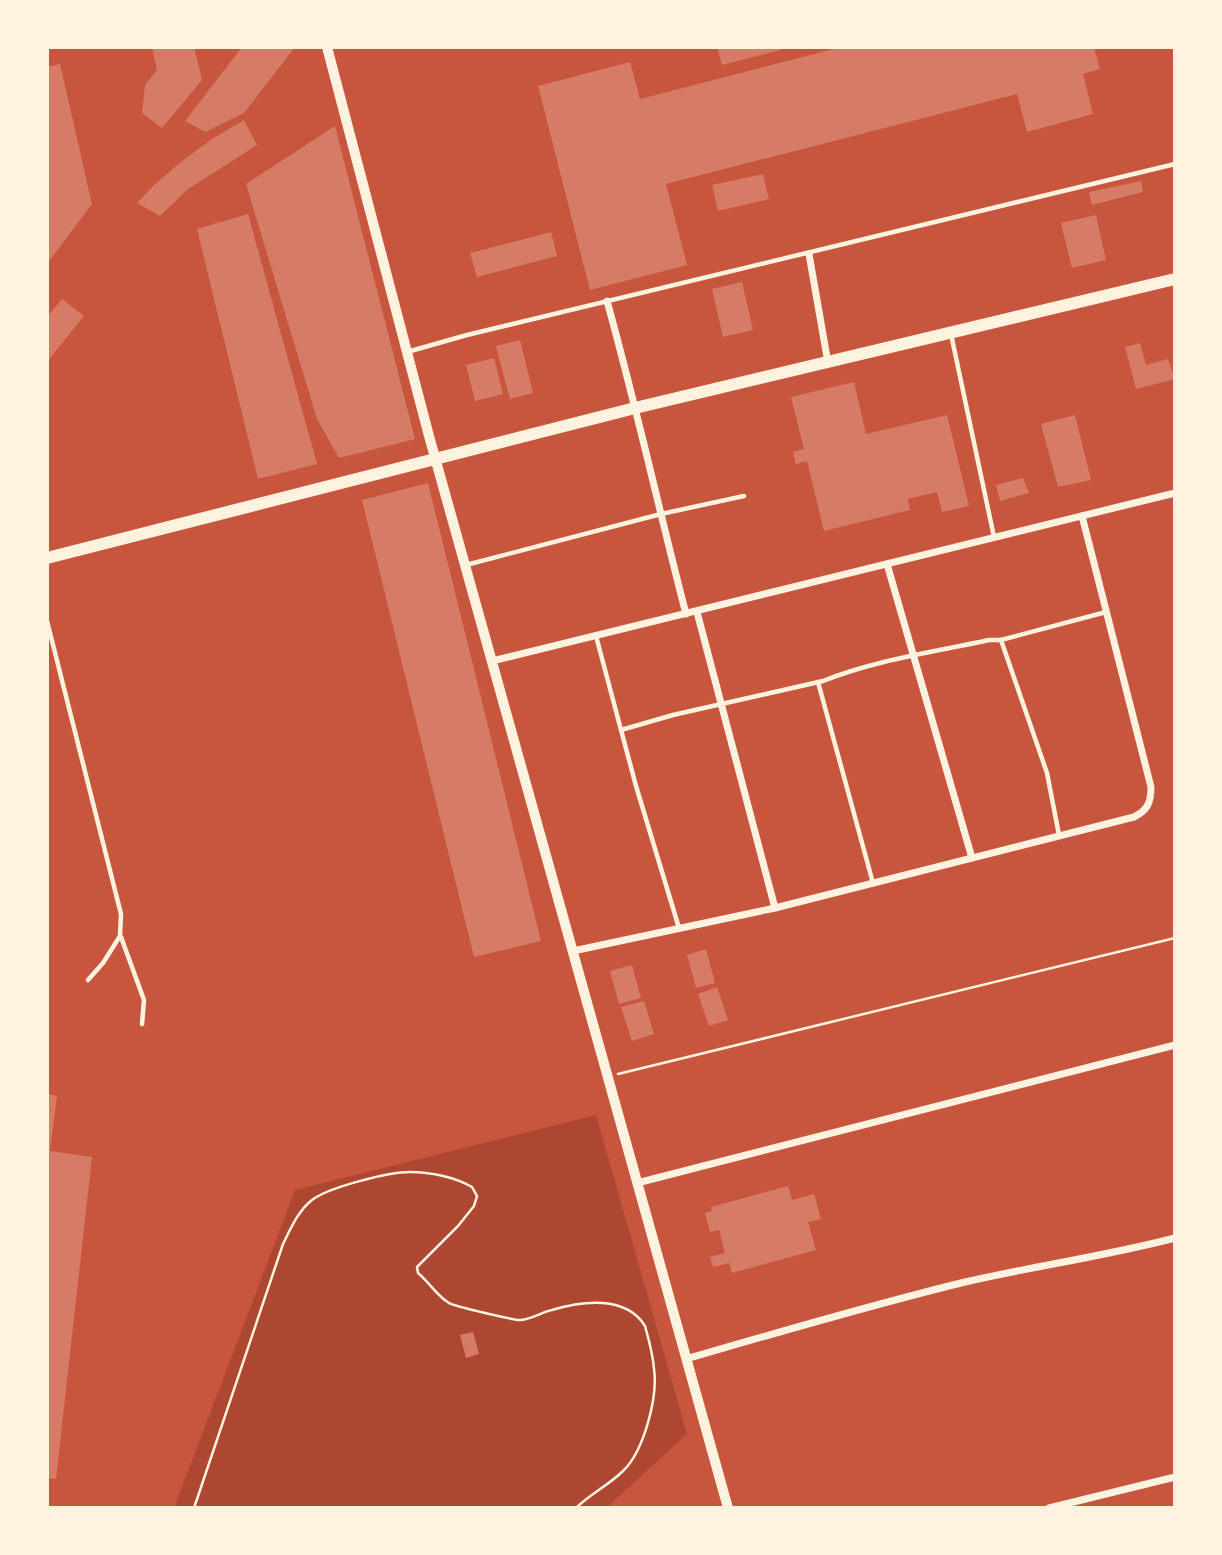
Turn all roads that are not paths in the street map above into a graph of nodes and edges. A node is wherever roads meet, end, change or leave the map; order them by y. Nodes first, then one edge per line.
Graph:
1 (327, 47) edge
2 (1175, 164) edge
3 (809, 254) junction
4 (1175, 279) edge
5 (607, 301) junction
6 (951, 334) junction
7 (406, 352) junction
8 (828, 363) junction
9 (635, 408) junction
10 (435, 458) junction
11 (1175, 494) edge
12 (744, 496) dead end
13 (661, 514) junction
14 (1082, 516) junction
15 (995, 538) junction
16 (47, 558) edge
17 (887, 564) junction
18 (465, 565) junction
19 (697, 612) junction
20 (1106, 612) junction
21 (686, 614) junction
22 (47, 621) edge
23 (596, 636) junction
24 (1001, 640) junction
25 (914, 656) junction
26 (492, 662) junction
27 (818, 682) junction
28 (720, 704) junction
29 (621, 730) junction
30 (1059, 836) junction
31 (972, 858) junction
32 (873, 883) junction
33 (775, 908) junction
34 (679, 929) junction
35 (120, 936) junction
36 (573, 951) junction
37 (88, 980) dead end
38 (142, 1024) dead end
39 (1175, 1045) edge
40 (637, 1183) junction
41 (1175, 1238) edge
42 (686, 1359) junction
43 (1175, 1477) edge
44 (728, 1508) edge
45 (1049, 1508) edge

1 - 7 street
2 - 3 lane
3 - 5 lane
3 - 8 street
4 - 6 main road
5 - 7 lane
5 - 9 street
6 - 8 main road
6 - 15 lane
7 - 10 street
8 - 9 main road
9 - 10 main road
9 - 13 street
10 - 16 main road
10 - 18 street
11 - 14 street
12 - 13 lane
13 - 18 lane
13 - 21 street
14 - 15 street
14 - 20 street
15 - 17 street
17 - 19 street
17 - 25 street
18 - 26 street
19 - 21 street
19 - 28 street
20 - 24 lane
20 - 30 street
21 - 23 street
22 - 35 lane
23 - 26 street
23 - 29 lane
24 - 25 lane
24 - 30 lane
25 - 27 lane
25 - 31 street
26 - 36 street
27 - 28 lane
27 - 32 lane
28 - 29 lane
28 - 33 street
29 - 34 lane
30 - 31 street
31 - 32 street
32 - 33 street
33 - 34 street
34 - 36 street
35 - 37 lane
35 - 38 lane
36 - 40 street
39 - 40 street
40 - 42 street
41 - 42 street
42 - 44 street
43 - 45 street

